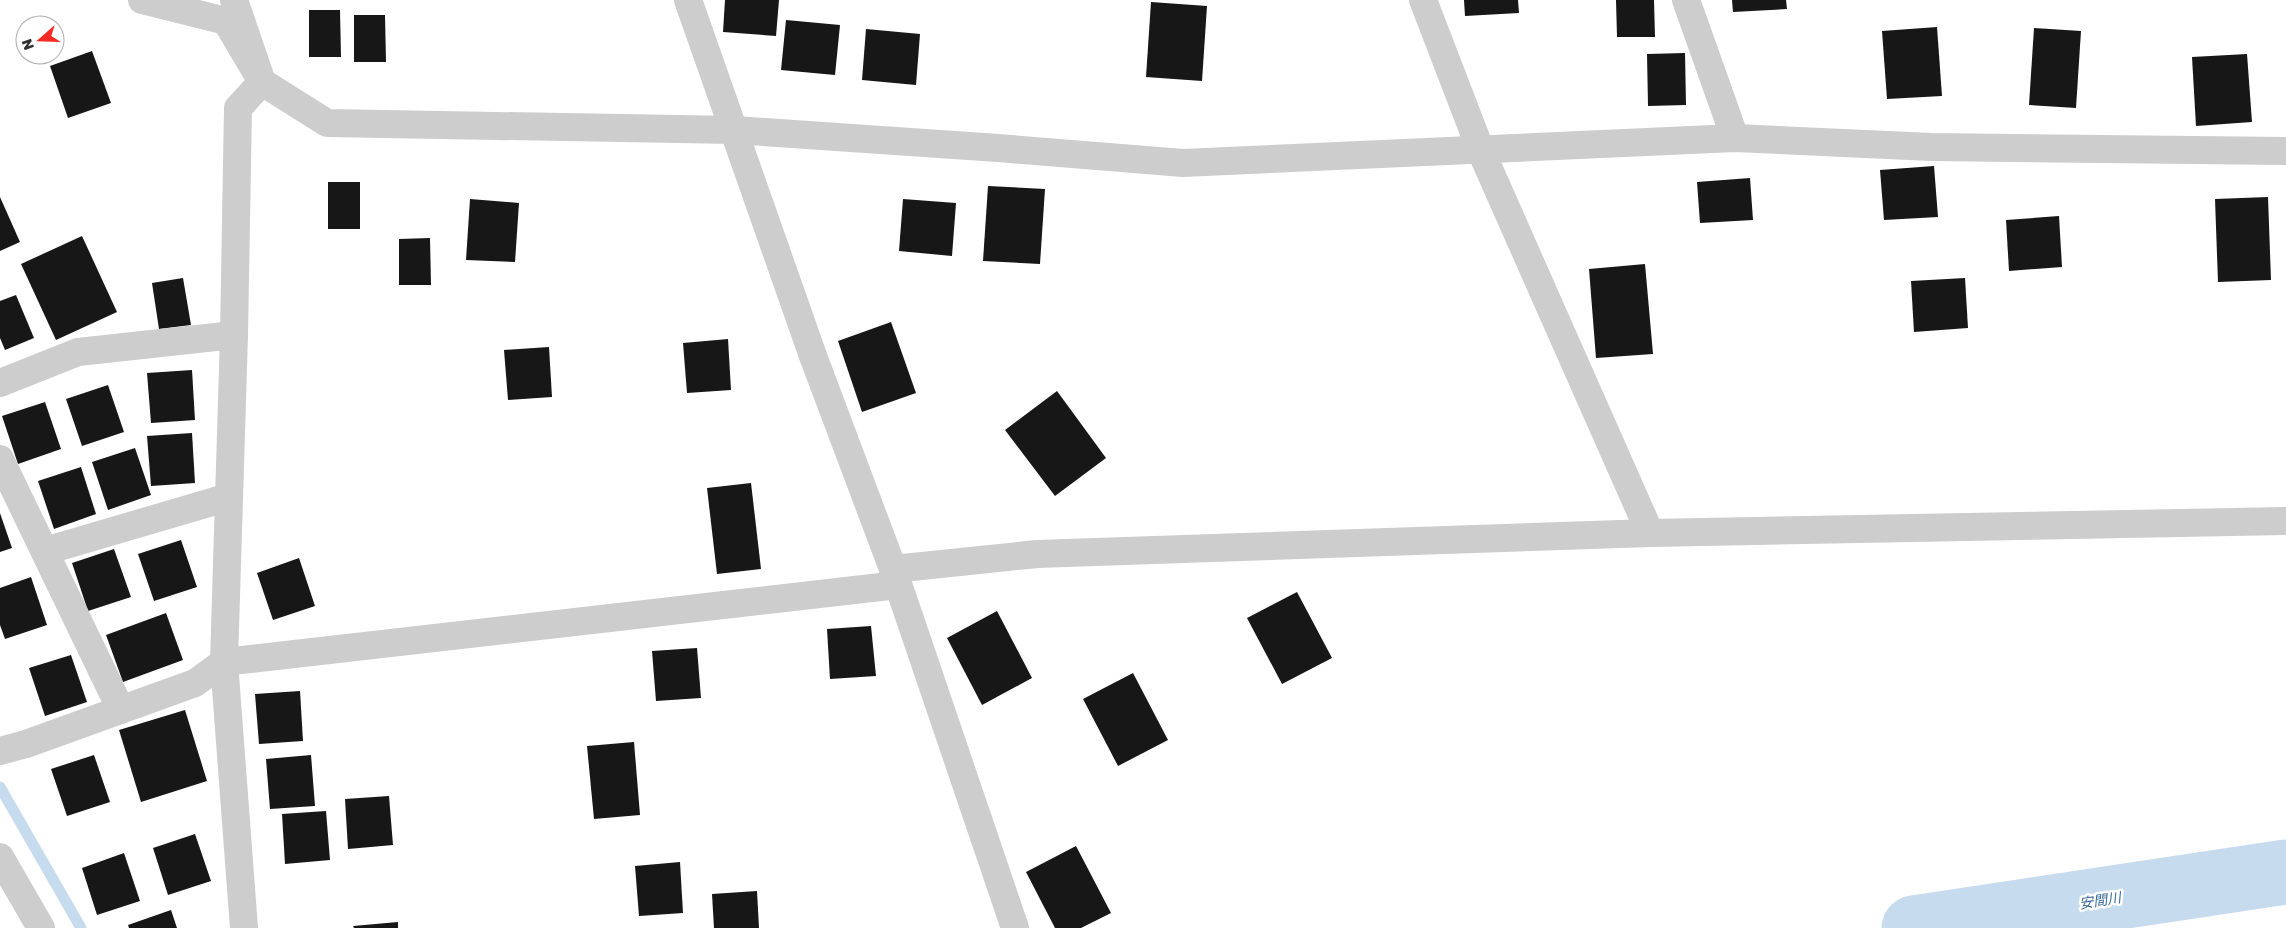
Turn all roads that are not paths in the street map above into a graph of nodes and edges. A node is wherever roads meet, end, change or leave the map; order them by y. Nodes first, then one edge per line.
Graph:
1 (142, 0) edge
2 (234, 0) edge
3 (688, 0) edge
4 (1423, 0) edge
5 (1686, 0) edge
6 (262, 82) junction
7 (735, 130) junction
8 (1735, 138) junction
9 (1481, 151) junction
10 (2286, 151) edge
11 (234, 335) junction
12 (0, 383) edge
13 (0, 459) edge
14 (228, 497) junction
15 (2286, 521) edge
16 (1650, 533) junction
17 (45, 551) junction
18 (895, 577) junction
19 (224, 662) junction
20 (121, 710) junction
21 (3, 751) edge
22 (0, 857) edge
23 (41, 928) edge
24 (244, 928) edge
25 (1015, 928) edge

1 - 6 street
2 - 6 street
3 - 7 street
4 - 9 street
5 - 8 street
6 - 7 street
6 - 11 street
7 - 9 street
7 - 18 street
8 - 9 street
8 - 10 street
9 - 16 street
11 - 12 street
11 - 14 street
13 - 17 street
14 - 17 street
14 - 19 street
15 - 16 street
16 - 18 street
17 - 20 street
18 - 19 street
18 - 25 street
19 - 20 street
19 - 24 street
20 - 21 street
22 - 23 street

